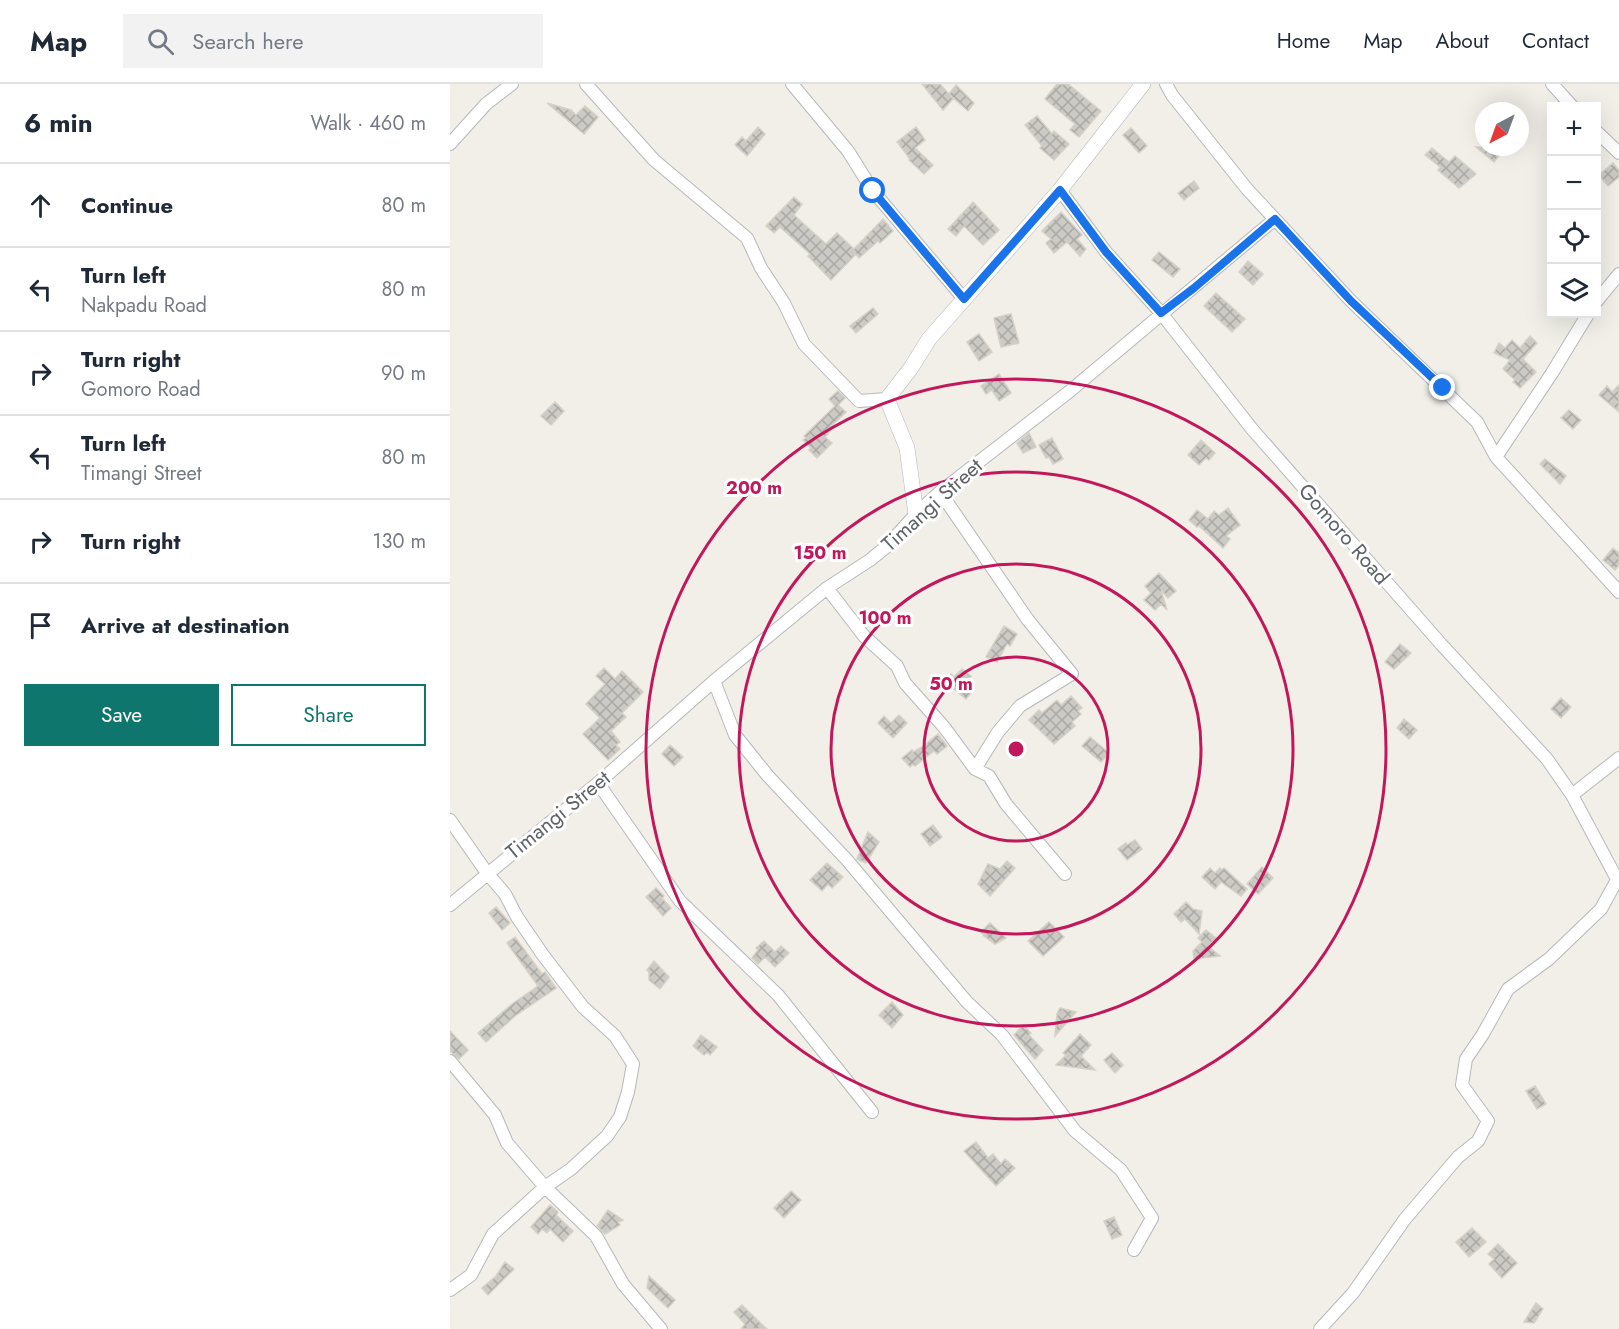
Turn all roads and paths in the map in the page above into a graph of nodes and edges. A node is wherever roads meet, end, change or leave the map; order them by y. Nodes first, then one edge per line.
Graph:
1 (512, 84) edge
2 (586, 84) edge
3 (792, 84) edge
4 (1143, 84) edge
5 (1166, 84) edge
6 (1552, 84) edge
7 (1568, 102) edge
8 (1601, 135) edge
9 (450, 144) edge
10 (1619, 153) edge
11 (1060, 190) junction
12 (1275, 219) junction
13 (1619, 274) edge
14 (1601, 296) edge
15 (964, 299) junction
16 (1161, 313) junction
17 (1586, 318) edge
18 (887, 399) junction
19 (1496, 458) junction
20 (940, 492) junction
21 (916, 514) junction
22 (827, 588) junction
23 (1619, 591) edge
24 (714, 681) junction
25 (1619, 759) edge
26 (975, 769) junction
27 (597, 783) junction
28 (1572, 795) junction
29 (450, 820) edge
30 (487, 873) junction
31 (1065, 874) dead end
32 (1618, 881) edge
33 (450, 905) edge
34 (450, 1061) edge
35 (872, 1112) dead end
36 (545, 1186) junction
37 (1134, 1250) dead end
38 (450, 1290) edge
39 (661, 1329) edge
40 (1320, 1329) edge

1 - 9 street
2 - 18 street
3 - 15 street
4 - 11 street
5 - 12 street
6 - 7 street
8 - 10 street
11 - 15 street
11 - 16 street, Gomoro Road
12 - 16 street, Timangi Street
12 - 19 street
13 - 14 street
15 - 18 street
16 - 20 street, Timangi Street
16 - 28 street, Gomoro Road
17 - 19 street
18 - 21 street
19 - 23 street
20 - 21 street, Timangi Street
20 - 26 street
21 - 22 street, Timangi Street
22 - 24 street, Timangi Street
22 - 26 street
24 - 27 street, Timangi Street
24 - 37 street
25 - 28 street
26 - 31 street
27 - 30 street, Timangi Street
27 - 35 street
28 - 32 street, Gomoro Road
29 - 30 street
30 - 33 street, Timangi Street
30 - 36 street
32 - 40 street
34 - 36 street
36 - 38 street
36 - 39 street

